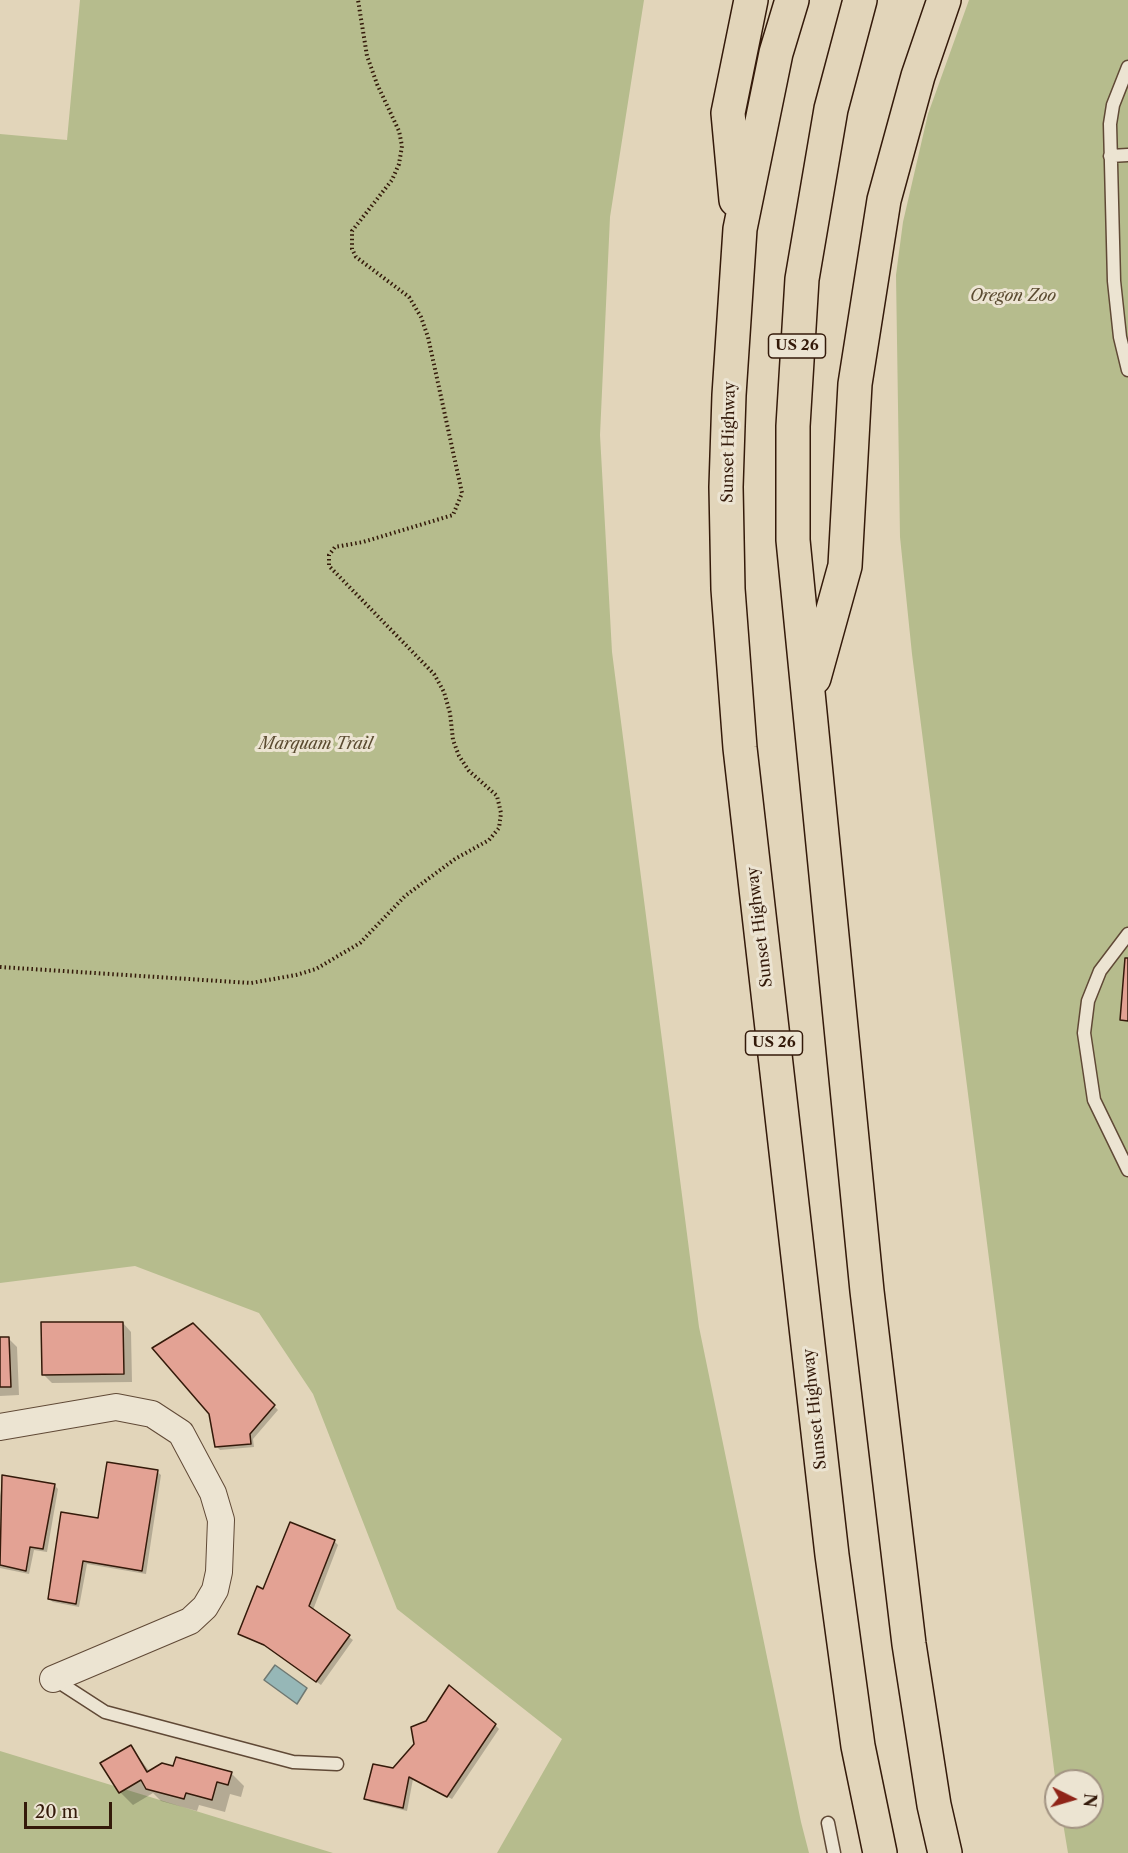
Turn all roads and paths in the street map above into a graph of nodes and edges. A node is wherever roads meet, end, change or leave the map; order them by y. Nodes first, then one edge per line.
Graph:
1 (358, 0) edge
2 (751, 0) edge
3 (792, 0) edge
4 (860, 0) edge
5 (944, 0) edge
6 (1128, 67) edge
7 (1128, 155) edge
8 (1110, 156) junction
9 (740, 229) junction
10 (1128, 370) edge
11 (809, 697) junction
12 (1128, 933) edge
13 (0, 967) edge
14 (1128, 1170) edge
15 (0, 1427) edge
16 (54, 1679) joint
17 (338, 1764) dead end
18 (828, 1823) dead end
19 (834, 1853) edge
20 (880, 1853) edge
21 (945, 1853) edge

1 - 13 path
2 - 9 highway
3 - 9 highway, Sunset Highway / US 26
4 - 11 highway, US 26
5 - 11 highway
6 - 8 lane
7 - 8 lane
8 - 10 lane
9 - 20 highway, Sunset Highway / US 26
11 - 21 highway, US 26
12 - 14 lane
15 - 16 street
16 - 17 lane
18 - 19 lane

